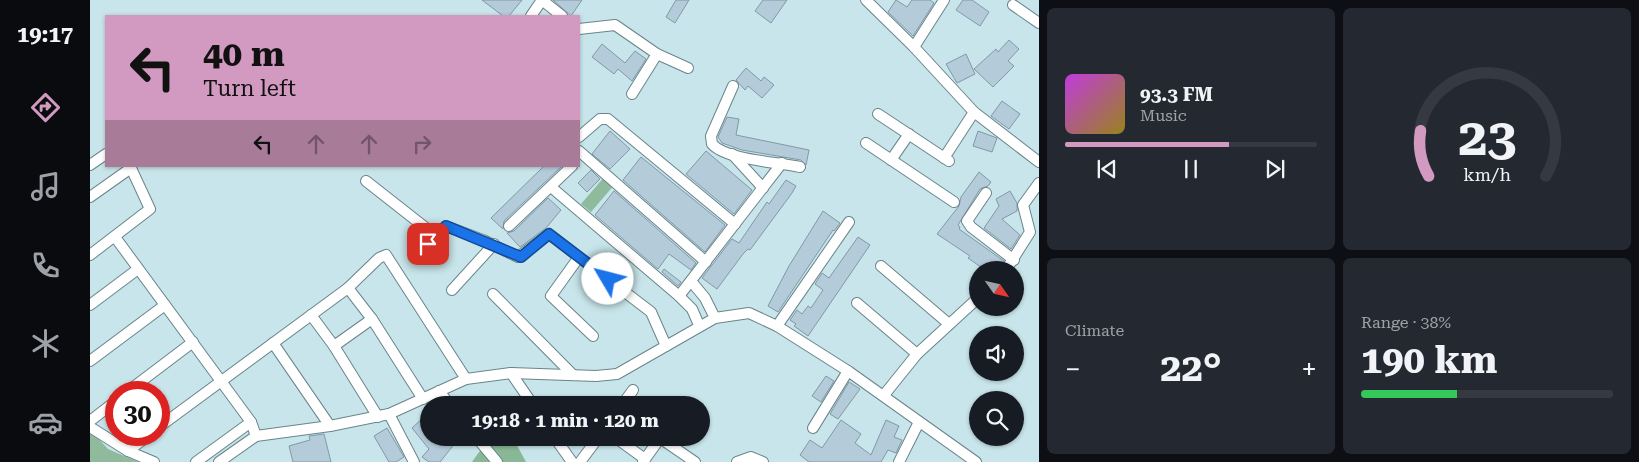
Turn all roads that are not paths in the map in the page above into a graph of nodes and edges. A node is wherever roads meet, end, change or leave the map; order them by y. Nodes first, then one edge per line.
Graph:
1 (542, 0) edge
2 (866, 0) edge
3 (944, 0) edge
4 (1013, 5) dead end
5 (532, 15) edge
6 (561, 15) edge
7 (1039, 23) edge
8 (580, 29) edge
9 (914, 47) junction
10 (656, 54) junction
11 (688, 68) dead end
12 (733, 86) dead end
13 (632, 94) dead end
14 (974, 112) junction
15 (878, 114) dead end
16 (909, 134) junction
17 (580, 136) edge
18 (866, 143) dead end
19 (732, 154) junction
20 (105, 155) edge
21 (580, 156) edge
22 (891, 160) junction
23 (1039, 162) edge
24 (782, 163) junction
25 (90, 165) edge
26 (800, 166) dead end
27 (131, 167) edge
28 (571, 167) edge
29 (366, 181) dead end
30 (1039, 183) edge
31 (551, 187) junction
32 (763, 188) junction
33 (986, 193) dead end
34 (90, 197) edge
35 (954, 202) dead end
36 (849, 222) dead end
37 (735, 224) junction
38 (509, 226) dead end
39 (436, 236) junction
40 (115, 237) junction
41 (494, 244) junction
42 (421, 251) dead end
43 (90, 256) edge
44 (579, 257) junction
45 (1014, 260) joint
46 (706, 262) junction
47 (881, 266) dead end
48 (138, 269) junction
49 (691, 281) junction
50 (348, 288) junction
51 (452, 290) dead end
52 (493, 294) dead end
53 (679, 296) junction
54 (857, 303) dead end
55 (90, 305) edge
56 (165, 305) junction
57 (969, 306) edge
58 (311, 315) junction
59 (715, 318) junction
60 (372, 319) junction
61 (949, 324) junction
62 (698, 326) junction
63 (777, 326) junction
64 (593, 336) dead end
65 (193, 342) junction
66 (273, 343) junction
67 (334, 346) junction
68 (666, 346) junction
69 (917, 354) junction
70 (90, 361) edge
71 (848, 371) junction
72 (511, 373) junction
73 (573, 375) junction
74 (466, 379) junction
75 (221, 380) junction
76 (142, 381) edge
77 (634, 390) dead end
78 (438, 391) junction
79 (884, 395) junction
80 (421, 396) edge
81 (429, 396) edge
82 (442, 396) edge
83 (527, 396) edge
84 (629, 396) edge
85 (420, 400) edge
86 (105, 409) edge
87 (389, 414) junction
88 (378, 416) junction
89 (170, 419) edge
90 (90, 421) edge
91 (251, 422) junction
92 (919, 422) junction
93 (330, 426) junction
94 (90, 428) edge
95 (813, 428) dead end
96 (256, 436) junction
97 (135, 446) edge
98 (484, 446) edge
99 (561, 446) edge
100 (592, 446) edge
101 (626, 446) edge
102 (654, 446) edge
103 (672, 446) edge
104 (128, 451) junction
105 (644, 460) edge
106 (154, 462) edge
107 (196, 462) edge
108 (219, 462) edge
109 (414, 462) edge
110 (497, 462) edge
111 (572, 462) edge
112 (580, 462) edge
113 (695, 462) edge
114 (737, 462) edge
115 (764, 462) edge
116 (899, 462) edge
117 (976, 462) edge

1 - 5 street
1 - 6 street
2 - 9 street
3 - 9 street
4 - 7 street
8 - 10 street
9 - 14 street
10 - 11 street
10 - 13 street
12 - 19 street
14 - 16 street
14 - 23 street
15 - 16 street
16 - 22 street
17 - 37 street
18 - 22 street
19 - 24 street
19 - 32 street
20 - 25 street
21 - 46 street
22 - 35 street
24 - 26 street
24 - 32 street
27 - 34 street
27 - 40 street
28 - 31 street
29 - 39 street
30 - 45 street
31 - 38 street
31 - 53 street
32 - 37 street
33 - 45 street
36 - 63 street
37 - 46 street
39 - 41 street
39 - 42 street
40 - 43 street
40 - 48 street
41 - 44 street
41 - 51 street
44 - 64 street
44 - 68 street
46 - 49 street
47 - 61 street
48 - 55 street
48 - 56 street
49 - 53 street
49 - 59 street
50 - 58 street
50 - 60 street
50 - 74 street
52 - 73 street
53 - 62 street
54 - 69 street
56 - 65 street
56 - 70 street
57 - 61 street
58 - 66 street
58 - 67 street
59 - 62 street
59 - 63 street
60 - 67 street
60 - 80 street
61 - 69 street
62 - 68 street
63 - 71 street
65 - 75 street
65 - 76 street
66 - 75 street
66 - 93 street
67 - 88 street
68 - 73 street
69 - 79 street
71 - 79 street
71 - 95 street
72 - 73 street
72 - 74 street
72 - 83 street
74 - 78 street
75 - 89 street
75 - 91 street
77 - 84 street
78 - 81 street
78 - 82 street
79 - 92 street
85 - 87 street
86 - 90 street
87 - 88 street
87 - 109 street
88 - 93 street
91 - 96 street
91 - 107 street
92 - 116 street
92 - 117 street
93 - 96 street
94 - 104 street
96 - 108 street
97 - 104 street
98 - 110 street
99 - 111 street
100 - 112 street
101 - 105 street
102 - 105 street
103 - 113 street
104 - 106 street
114 - 115 street

